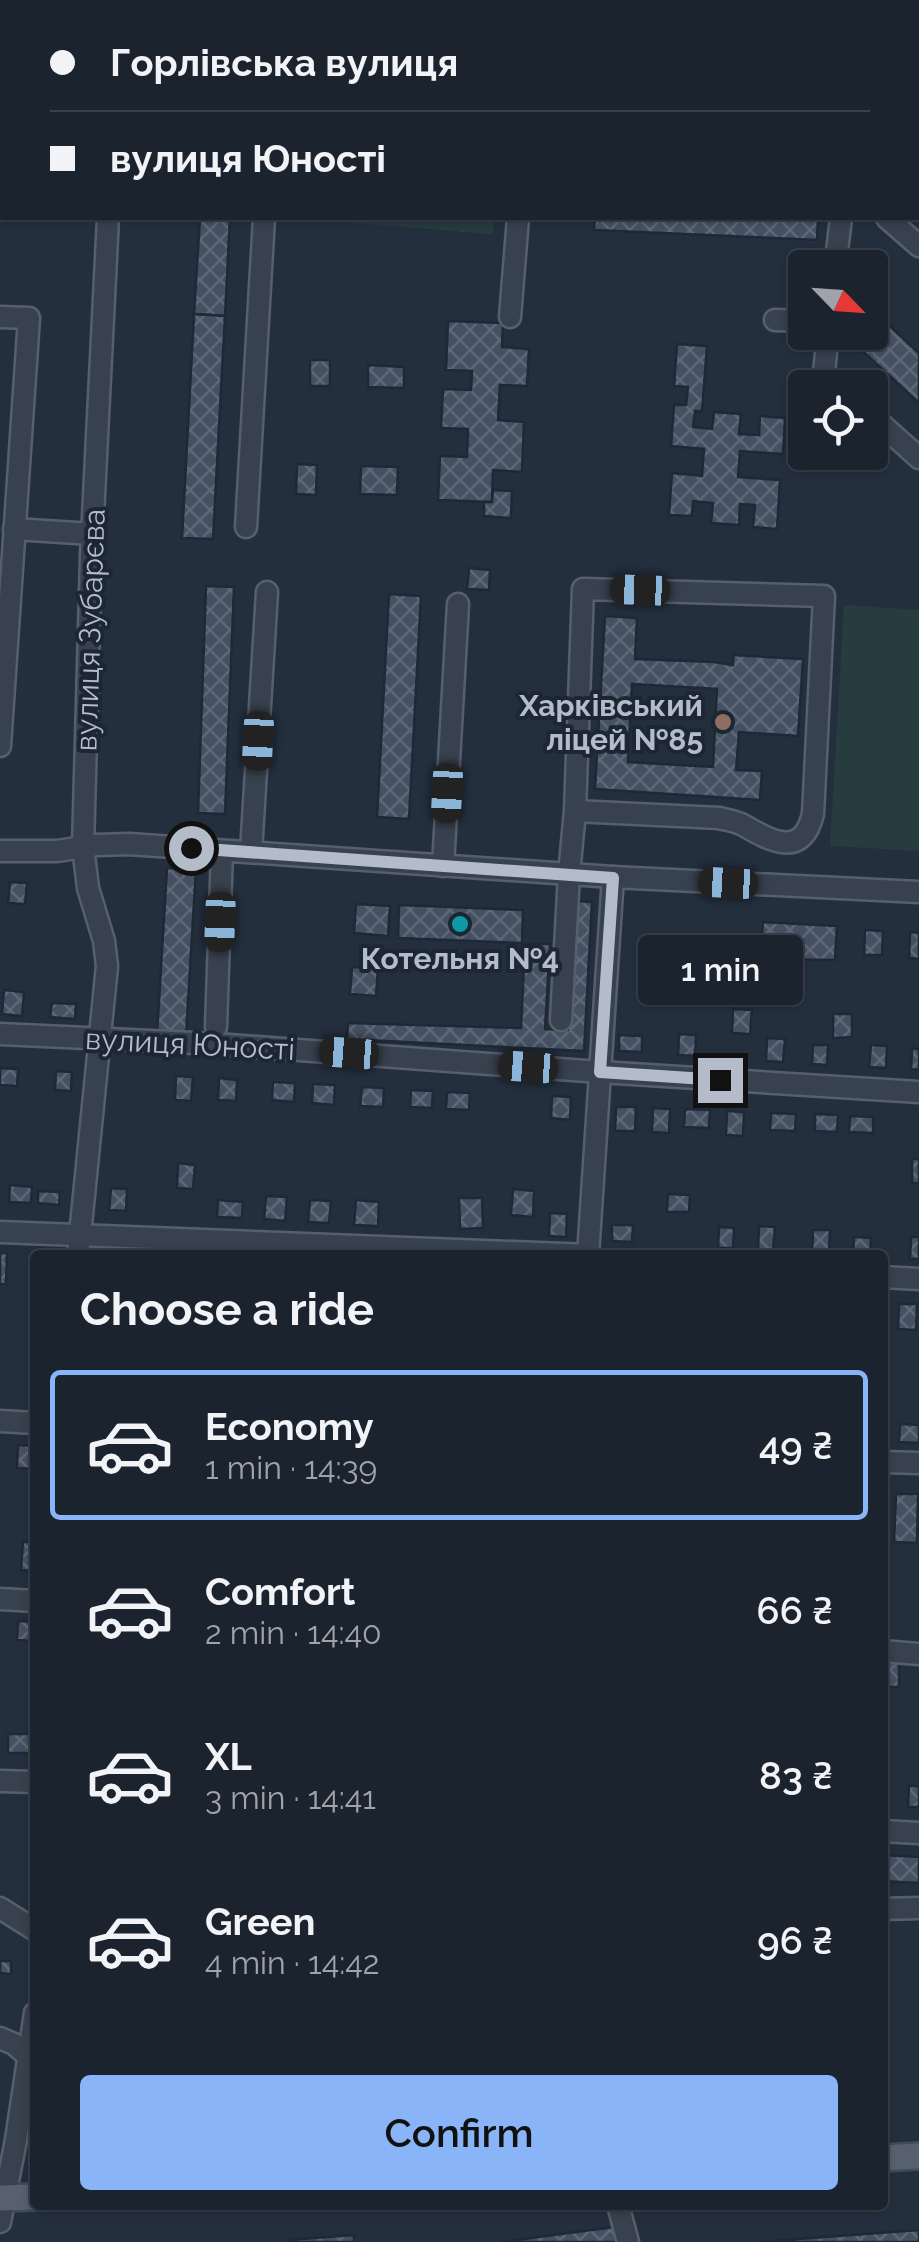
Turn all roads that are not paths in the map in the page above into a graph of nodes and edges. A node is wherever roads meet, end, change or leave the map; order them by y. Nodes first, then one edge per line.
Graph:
1 (108, 220) edge
2 (264, 220) edge
3 (518, 220) edge
4 (841, 220) edge
5 (889, 220) edge
6 (919, 246) edge
7 (838, 250) edge
8 (0, 316) edge
9 (510, 317) dead end
10 (775, 320) dead end
11 (788, 320) edge
12 (888, 430) edge
13 (919, 458) edge
14 (9, 481) edge
15 (246, 527) dead end
16 (14, 529) junction
17 (92, 534) junction
18 (267, 592) dead end
19 (458, 604) dead end
20 (0, 746) edge
21 (576, 811) junction
22 (82, 846) junction
23 (0, 851) edge
24 (222, 851) junction
25 (251, 852) junction
26 (443, 866) junction
27 (569, 874) junction
28 (613, 878) junction
29 (919, 892) edge
30 (561, 1020) dead end
31 (216, 1027) dead end
32 (0, 1034) edge
33 (99, 1040) junction
34 (600, 1072) junction
35 (919, 1092) edge
36 (0, 1232) edge
37 (79, 1246) edge
38 (306, 1250) edge
39 (589, 1250) edge
40 (888, 1276) edge
41 (919, 1279) edge
42 (0, 1421) edge
43 (30, 1422) edge
44 (888, 1462) edge
45 (919, 1463) edge
46 (0, 1599) edge
47 (30, 1601) edge
48 (888, 1651) edge
49 (919, 1654) edge
50 (0, 1780) edge
51 (30, 1782) edge
52 (888, 1831) edge
53 (919, 1833) edge
54 (0, 1908) edge
55 (919, 1908) edge
56 (888, 1909) edge
57 (30, 1927) edge
58 (0, 2038) edge
59 (30, 2050) edge
60 (29, 2057) junction
61 (919, 2156) edge
62 (888, 2158) edge
63 (30, 2197) edge
64 (1, 2199) edge
65 (619, 2210) edge
66 (628, 2242) edge

1 - 17 street, вулиця Зубарєва
2 - 15 street
3 - 9 street
4 - 7 street
5 - 6 street
8 - 14 street
10 - 11 street
12 - 13 street
14 - 16 street
16 - 17 street
16 - 20 street
17 - 22 street, вулиця Зубарєва
18 - 25 street
19 - 26 street
21 - 21 street
21 - 27 street
22 - 23 street
22 - 24 street
22 - 33 street, вулиця Зубарєва
24 - 25 street
24 - 31 street
25 - 26 street
26 - 27 street
27 - 28 street
27 - 30 street
28 - 29 street
28 - 34 street
32 - 33 street, вулиця Юності
33 - 34 street, вулиця Юності
33 - 37 street, вулиця Зубарєва
34 - 35 street, вулиця Юності
34 - 39 street
36 - 37 street
37 - 38 street
40 - 41 street
42 - 43 street
44 - 45 street
46 - 47 street
48 - 49 street
50 - 51 street
52 - 53 street
54 - 57 street
55 - 56 street
58 - 60 street
59 - 60 street
60 - 64 street
61 - 62 main road
63 - 64 main road
65 - 66 street

